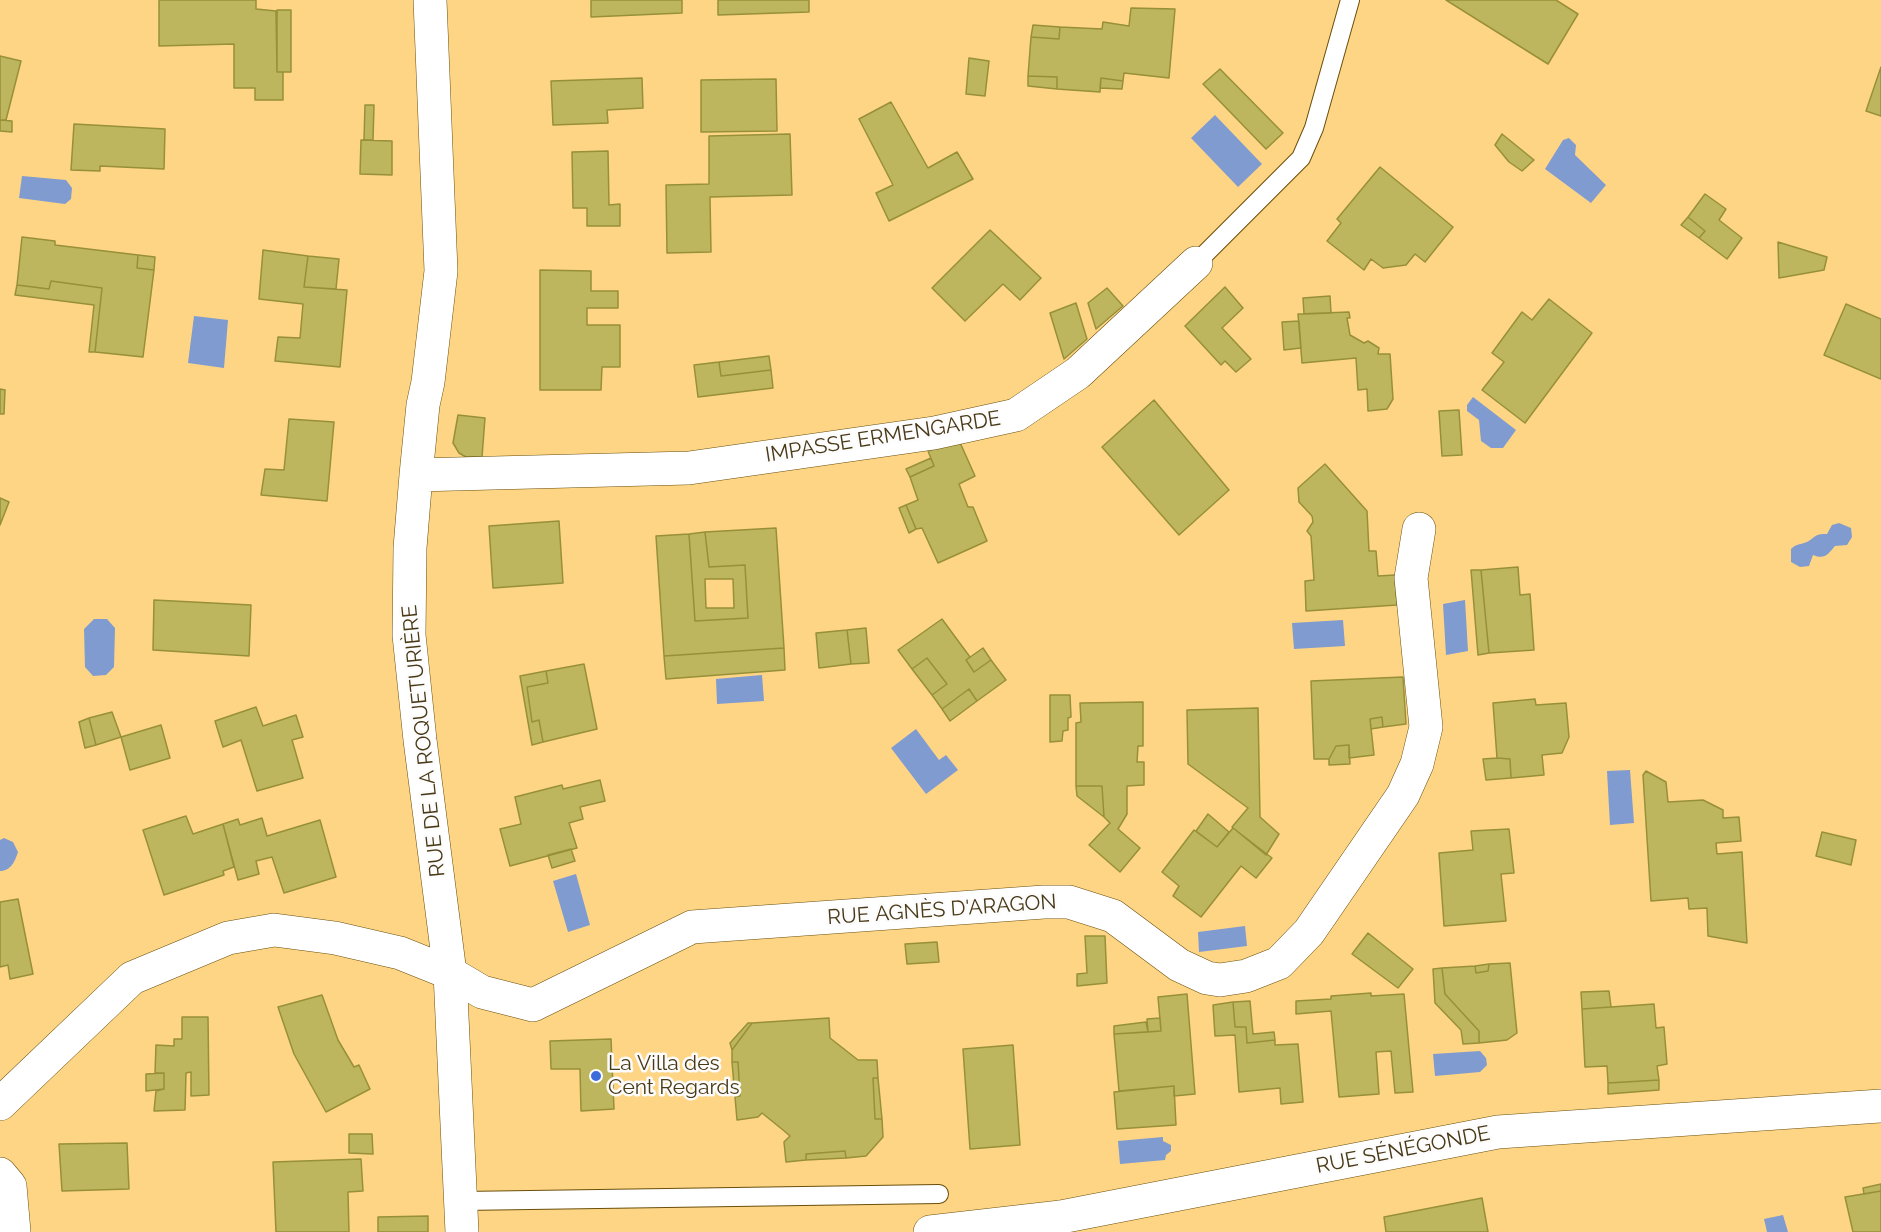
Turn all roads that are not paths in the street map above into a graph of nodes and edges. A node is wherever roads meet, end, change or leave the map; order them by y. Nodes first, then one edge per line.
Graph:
1 (430, 0) edge
2 (1350, 0) edge
3 (1196, 263) joint
4 (416, 475) junction
5 (1419, 529) dead end
6 (450, 973) junction
7 (0, 1104) edge
8 (1881, 1106) edge
9 (0, 1174) edge
10 (939, 1194) dead end
11 (462, 1217) edge
12 (14, 1232) edge
13 (930, 1232) edge

1 - 4 street, RUE DE LA ROQUETURIÈRE
2 - 3 lane, IMPASSE ERMENGARDE
3 - 4 street, IMPASSE ERMENGARDE
4 - 6 street, RUE DE LA ROQUETURIÈRE
5 - 6 street, RUE AGNÈS D'ARAGON
6 - 7 street, RUE AGNÈS D'ARAGON
6 - 11 street, RUE DE LA ROQUETURIÈRE
8 - 13 street, RUE SÉNÉGONDE
9 - 12 street
10 - 11 lane

